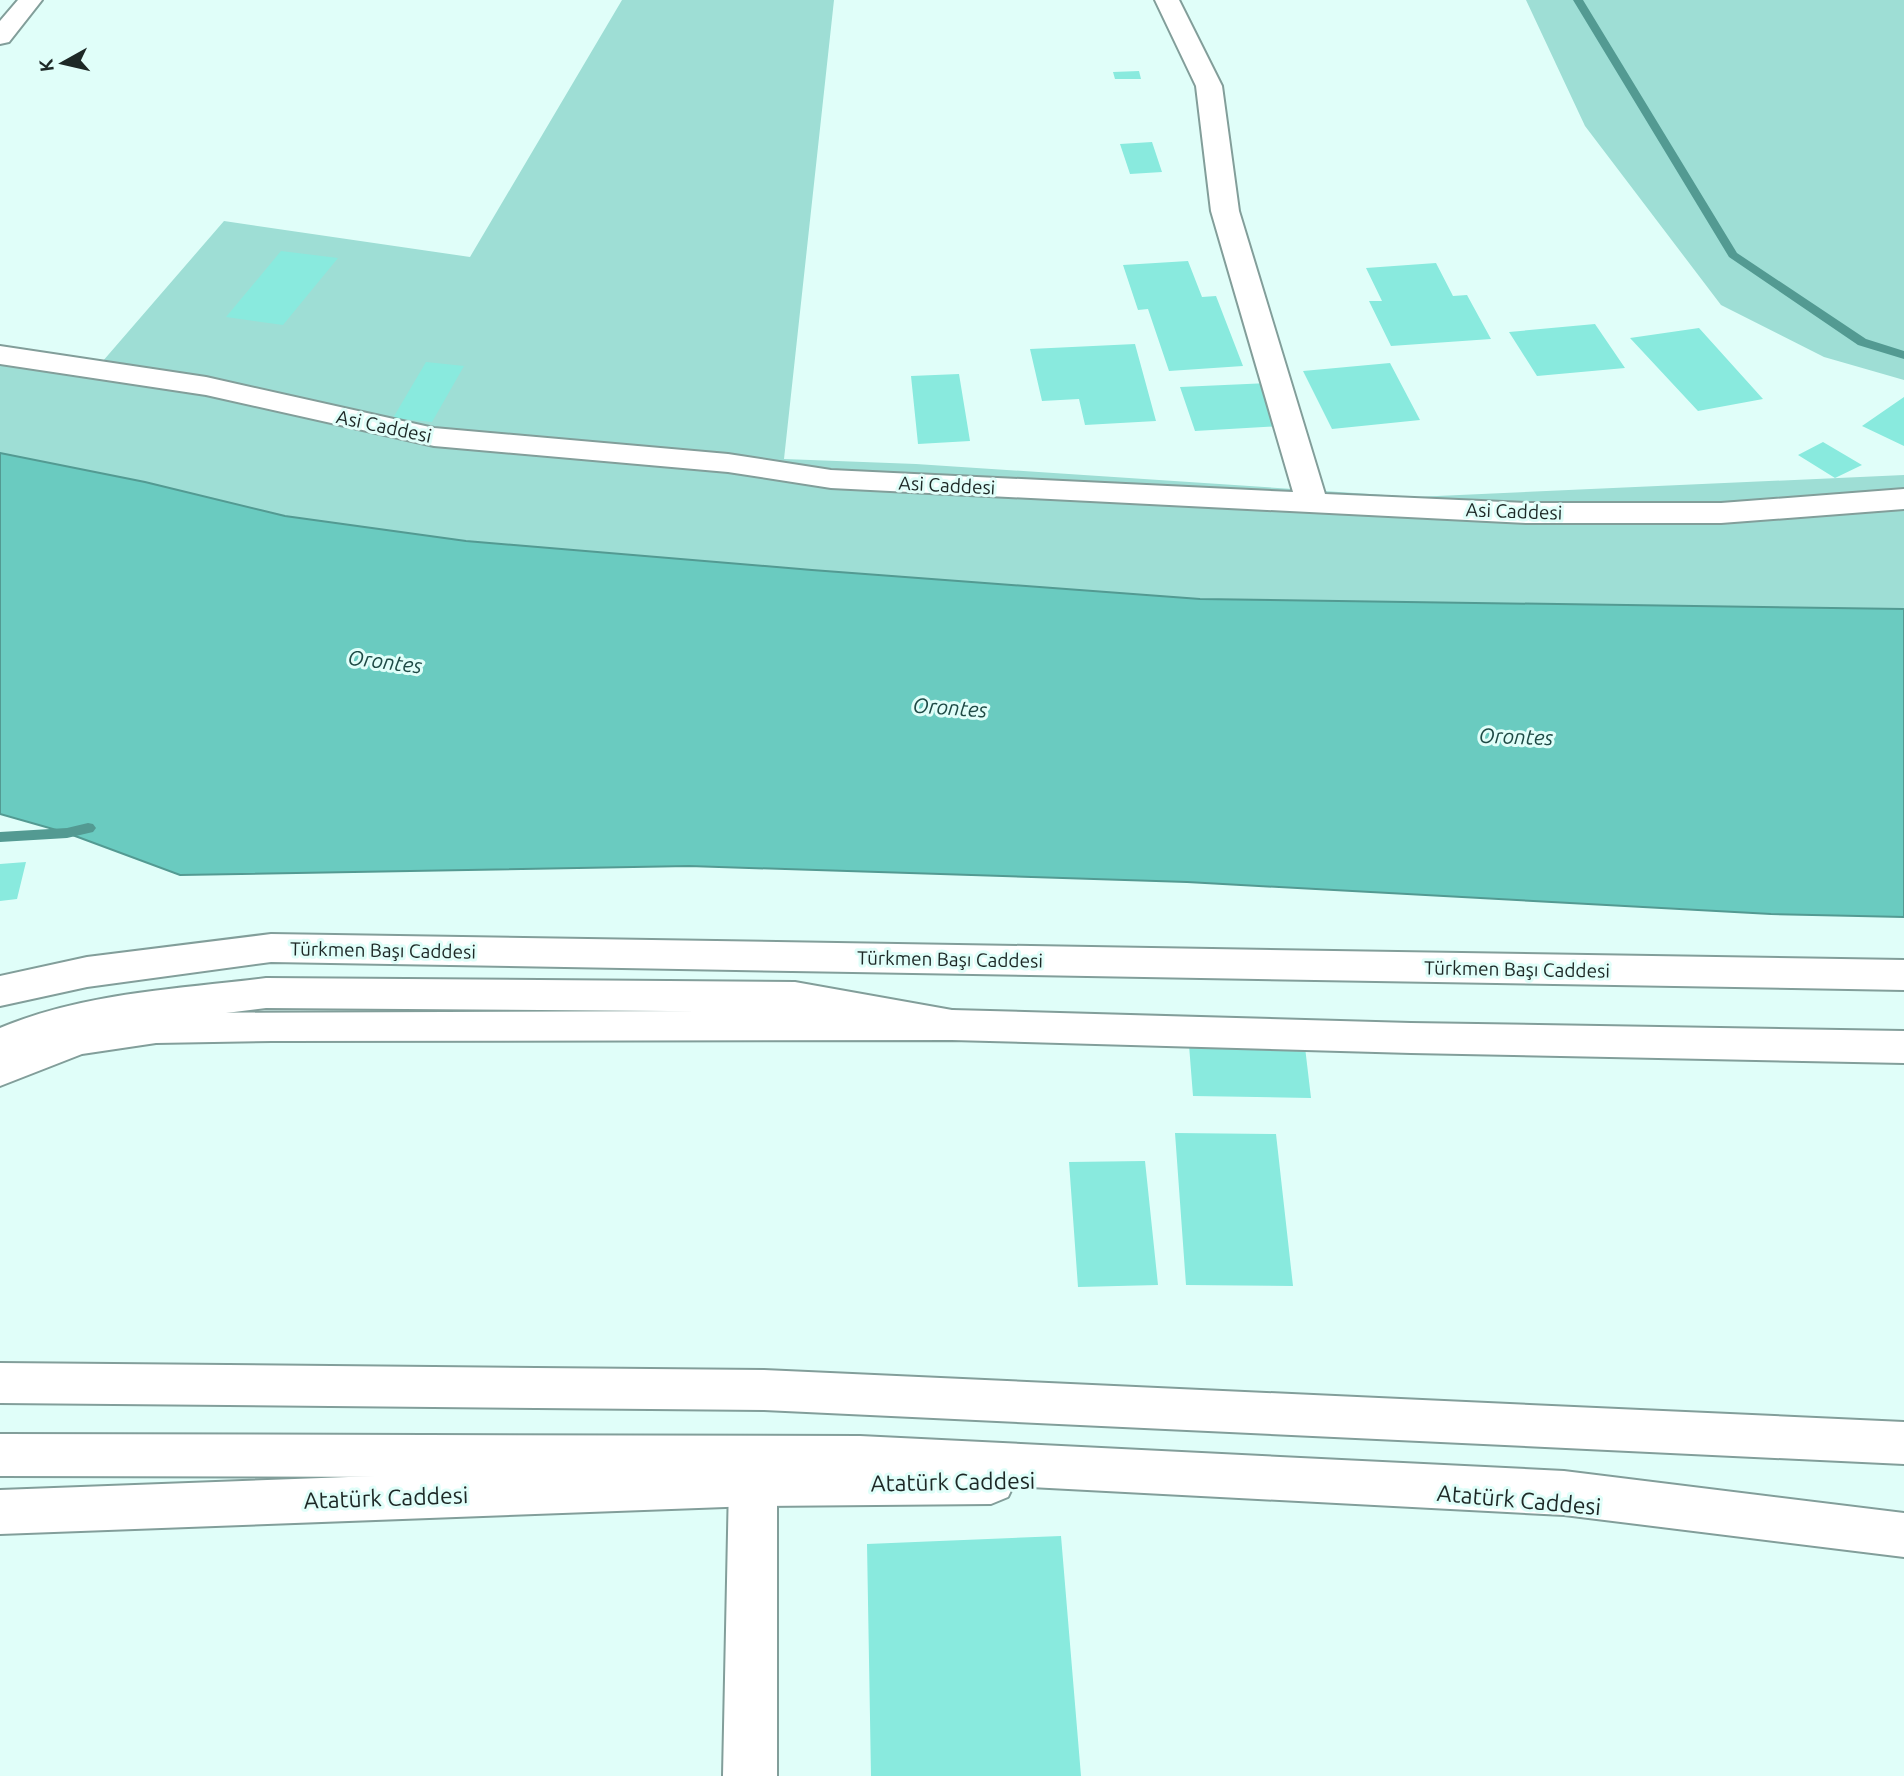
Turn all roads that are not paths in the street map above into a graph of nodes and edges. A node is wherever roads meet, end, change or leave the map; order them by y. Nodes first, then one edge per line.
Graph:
1 (30, 0) edge
2 (1167, 0) edge
3 (0, 37) edge
4 (0, 355) edge
5 (1904, 499) edge
6 (1312, 503) junction
7 (1904, 975) edge
8 (0, 990) edge
9 (952, 1025) junction
10 (0, 1045) edge
11 (1904, 1047) edge
12 (0, 1070) edge
13 (0, 1383) edge
14 (1904, 1443) edge
15 (0, 1455) edge
16 (1282, 1478) junction
17 (753, 1484) junction
18 (0, 1512) edge
19 (1904, 1535) edge
20 (750, 1776) edge

1 - 3 main road
2 - 6 main road
4 - 6 main road, Asi Caddesi
5 - 6 main road, Asi Caddesi
7 - 8 main road, Türkmen Başı Caddesi
9 - 10 main road
9 - 11 main road
9 - 12 main road
13 - 14 main road
15 - 16 main road
16 - 17 main road, Atatürk Caddesi
16 - 19 main road, Atatürk Caddesi
17 - 18 main road, Atatürk Caddesi
17 - 20 main road

